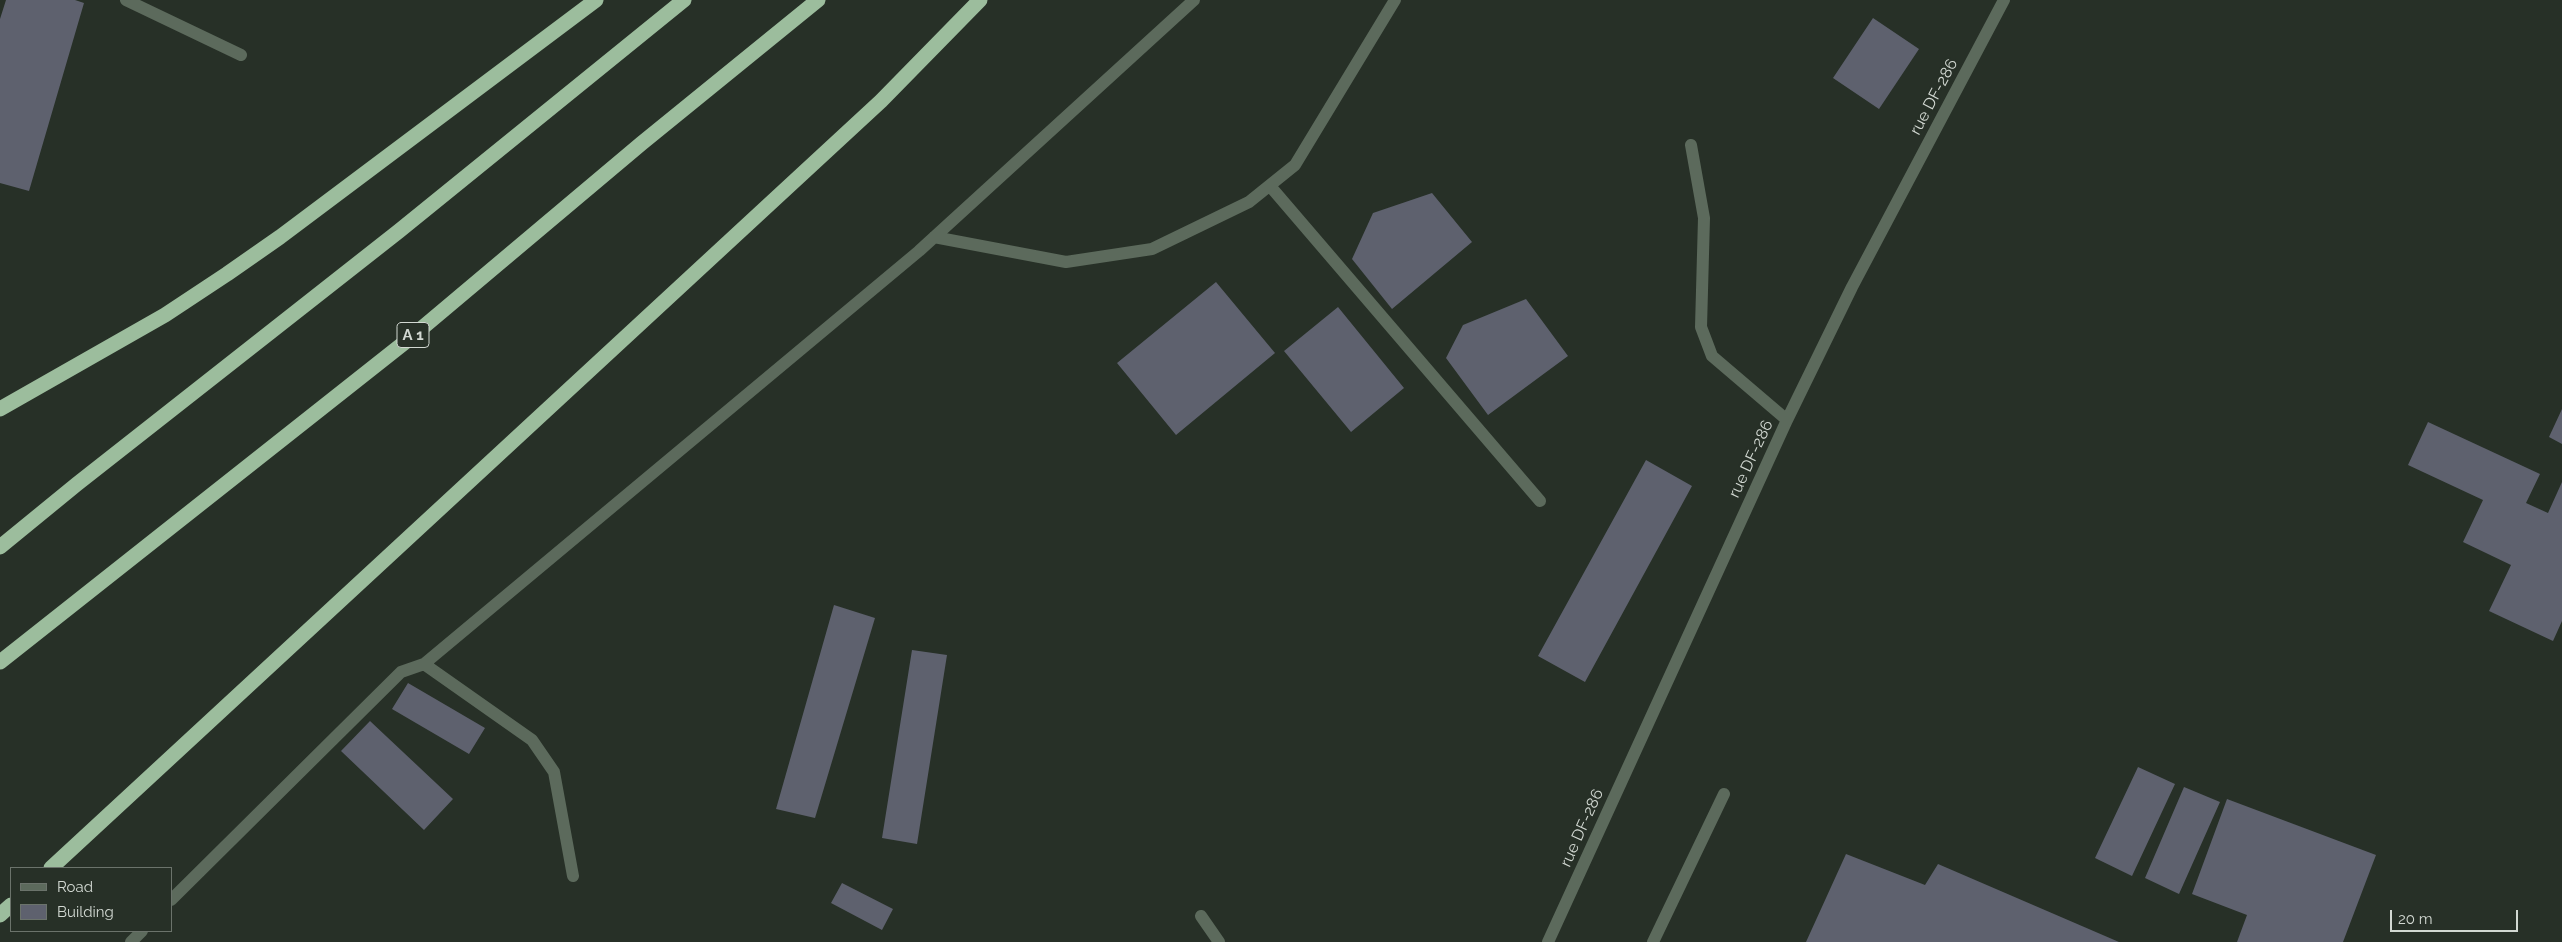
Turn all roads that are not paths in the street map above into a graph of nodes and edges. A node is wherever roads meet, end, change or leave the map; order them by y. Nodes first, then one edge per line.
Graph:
1 (126, 0) edge
2 (596, 0) edge
3 (684, 0) edge
4 (818, 0) edge
5 (980, 0) edge
6 (1194, 0) edge
7 (1395, 0) edge
8 (2004, 0) edge
9 (241, 55) dead end
10 (1691, 145) dead end
11 (1270, 186) junction
12 (934, 236) junction
13 (0, 409) edge
14 (1787, 420) junction
15 (1540, 501) dead end
16 (0, 547) edge
17 (0, 662) edge
18 (424, 664) junction
19 (1724, 794) dead end
20 (52, 867) edge
21 (573, 876) dead end
22 (172, 899) edge
23 (10, 906) edge
24 (0, 915) edge
25 (1201, 916) dead end
26 (141, 932) edge
27 (131, 942) edge
28 (1219, 942) edge
29 (1548, 942) edge
30 (1653, 942) edge

1 - 9 street
2 - 13 highway
3 - 16 highway
4 - 17 highway, A 1
5 - 20 highway
6 - 12 street
7 - 11 street
8 - 14 street, rue DF-286
10 - 14 street
11 - 12 street
11 - 15 street
12 - 18 street
14 - 29 street, rue DF-286
18 - 21 street
18 - 22 street
19 - 30 street
23 - 24 highway
25 - 28 street
26 - 27 street

